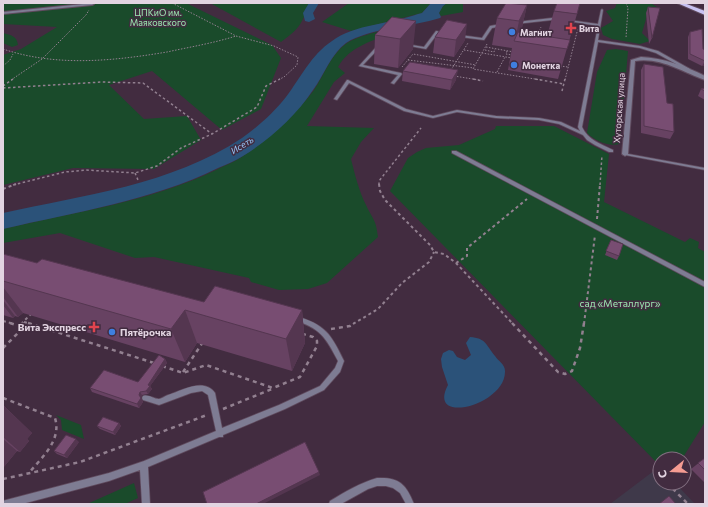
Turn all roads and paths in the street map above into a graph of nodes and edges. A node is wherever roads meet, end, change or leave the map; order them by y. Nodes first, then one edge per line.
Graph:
1 (172, 3) edge
2 (680, 3) edge
3 (694, 3) edge
4 (92, 4) edge
5 (705, 6) edge
6 (602, 10) dead end
7 (3, 12) edge
8 (705, 13) edge
9 (544, 20) junction
10 (580, 22) junction
11 (511, 24) edge
12 (504, 25) edge
13 (599, 25) junction
14 (518, 30) edge
15 (526, 31) junction
16 (538, 33) junction
17 (451, 34) edge
18 (458, 35) edge
19 (236, 36) junction
20 (523, 37) edge
21 (472, 38) junction
22 (536, 39) edge
23 (596, 40) junction
24 (488, 42) dead end
25 (385, 43) edge
26 (398, 43) edge
27 (570, 44) edge
28 (574, 45) junction
29 (486, 47) junction
30 (3, 49) edge
31 (495, 49) junction
32 (464, 50) junction
33 (484, 50) junction
34 (507, 51) junction
35 (482, 53) junction
36 (12, 54) junction
37 (515, 55) junction
38 (427, 56) junction
39 (505, 56) junction
40 (42, 58) junction
41 (408, 60) junction
42 (429, 62) junction
43 (457, 62) junction
44 (476, 65) junction
45 (556, 65) edge
46 (3, 66) edge
47 (454, 66) junction
48 (430, 67) edge
49 (568, 67) junction
50 (474, 68) junction
51 (688, 69) junction
52 (498, 72) junction
53 (398, 73) junction
54 (705, 78) edge
55 (483, 81) dead end
56 (393, 83) dead end
57 (564, 84) junction
58 (3, 87) edge
59 (562, 91) dead end
60 (336, 99) dead end
61 (421, 128) dead end
62 (212, 134) junction
63 (582, 134) junction
64 (611, 151) joint
65 (454, 152) dead end
66 (625, 154) joint
67 (705, 169) edge
68 (135, 173) junction
69 (138, 180) dead end
70 (3, 189) edge
71 (533, 194) junction
72 (596, 226) junction
73 (434, 252) junction
74 (456, 263) junction
75 (705, 285) edge
76 (34, 311) edge
77 (287, 316) edge
78 (3, 320) edge
79 (24, 322) junction
80 (19, 326) junction
81 (323, 330) junction
82 (299, 333) edge
83 (204, 342) dead end
84 (3, 348) edge
85 (183, 373) junction
86 (274, 388) junction
87 (3, 398) edge
88 (146, 398) dead end
89 (215, 412) junction
90 (220, 434) junction
91 (144, 465) junction
92 (28, 474) junction
93 (3, 479) edge
94 (674, 491) edge
95 (6, 504) edge
96 (146, 504) edge
97 (333, 504) edge
98 (410, 504) edge
99 (688, 504) edge

1 - 19 path
2 - 8 main road
3 - 5 main road
4 - 7 street
4 - 40 path
6 - 13 lane
9 - 10 lane
9 - 11 lane
9 - 16 path
10 - 13 lane
10 - 28 path
12 - 21 lane
13 - 23 lane
14 - 15 path
15 - 16 path
15 - 20 path
16 - 22 path
17 - 26 lane
18 - 21 lane
19 - 40 path
19 - 62 path
21 - 32 path
23 - 51 lane
23 - 63 lane
24 - 29 path
25 - 53 lane
27 - 28 path
28 - 49 path
29 - 31 path
29 - 33 path
30 - 36 path
31 - 33 path
31 - 34 path
32 - 35 path
32 - 43 path
33 - 35 path
34 - 37 path
34 - 37 path
35 - 39 path
35 - 44 path
36 - 40 path
36 - 46 path
37 - 39 path
38 - 41 path
38 - 42 path
38 - 43 path
39 - 52 path
40 - 58 path
41 - 42 path
41 - 53 path
42 - 47 path
42 - 48 path
43 - 44 path
43 - 47 path
44 - 50 path
45 - 49 path
47 - 50 path
47 - 55 path
49 - 57 path
50 - 52 path
51 - 54 street
51 - 66 street, Хуторская улица
52 - 57 path
53 - 56 lane
57 - 59 path
58 - 62 path
60 - 63 lane
61 - 73 path
62 - 68 path
63 - 64 lane
64 - 72 path
65 - 71 lane
66 - 67 lane
68 - 69 path
68 - 70 path
71 - 72 lane
71 - 74 path
72 - 74 path
72 - 75 lane
73 - 74 path
73 - 81 path
76 - 79 path
77 - 81 lane
78 - 80 path
79 - 80 path
79 - 85 path
80 - 84 path
81 - 90 lane
82 - 86 path
83 - 85 path
85 - 86 path
86 - 89 path
87 - 92 path
88 - 89 lane
89 - 90 lane
89 - 92 path
90 - 91 lane
91 - 95 lane
91 - 96 lane
92 - 93 path
94 - 99 path
97 - 98 lane

